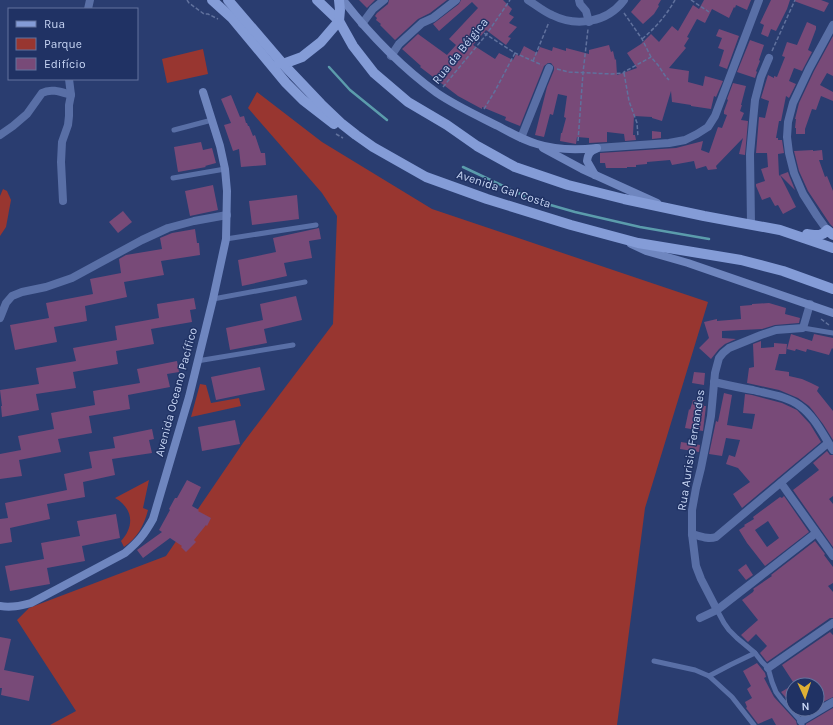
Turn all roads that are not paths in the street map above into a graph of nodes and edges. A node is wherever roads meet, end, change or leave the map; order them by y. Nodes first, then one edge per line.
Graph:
1 (212, 0) edge
2 (228, 0) edge
3 (317, 0) edge
4 (339, 0) edge
5 (342, 0) edge
6 (384, 0) edge
7 (456, 0) edge
8 (528, 0) edge
9 (579, 0) edge
10 (760, 0) edge
11 (622, 3) edge
12 (339, 21) junction
13 (589, 22) junction
14 (362, 24) junction
15 (833, 25) edge
16 (262, 55) junction
17 (391, 56) junction
18 (769, 58) road end
19 (283, 64) junction
20 (549, 68) road end
21 (69, 80) edge
22 (203, 92) dead end
23 (71, 95) junction
24 (212, 120) junction
25 (174, 130) dead end
26 (0, 135) edge
27 (356, 135) junction
28 (521, 138) junction
29 (537, 144) junction
30 (597, 148) junction
31 (225, 169) junction
32 (595, 174) junction
33 (173, 178) dead end
34 (63, 201) dead end
35 (669, 209) junction
36 (227, 215) junction
37 (751, 224) junction
38 (316, 225) dead end
39 (780, 230) junction
40 (830, 232) edge
41 (618, 237) junction
42 (226, 239) junction
43 (833, 248) edge
44 (305, 282) dead end
45 (833, 289) edge
46 (213, 299) junction
47 (809, 306) junction
48 (833, 313) edge
49 (0, 318) edge
50 (803, 328) junction
51 (833, 333) edge
52 (293, 345) dead end
53 (198, 361) junction
54 (714, 382) junction
55 (828, 443) junction
56 (833, 450) edge
57 (781, 483) junction
58 (816, 533) junction
59 (692, 534) junction
60 (833, 556) edge
61 (0, 606) edge
62 (717, 610) junction
63 (700, 618) dead end
64 (833, 623) edge
65 (755, 653) junction
66 (654, 661) dead end
67 (768, 668) junction
68 (709, 676) junction
69 (833, 702) edge
70 (802, 723) edge
71 (754, 725) edge

1 - 16 main road
2 - 19 main road, Avenida Gal Costa
3 - 12 main road, Avenida Gal Costa
4 - 12 main road
5 - 14 street
6 - 14 street
7 - 17 street
8 - 13 street
9 - 13 street
10 - 30 street
11 - 13 street
12 - 19 main road
12 - 35 main road, Avenida Gal Costa
14 - 17 street
15 - 40 street
16 - 19 main road
16 - 27 main road
17 - 28 street
18 - 37 street
19 - 27 main road, Avenida Gal Costa
20 - 28 street
21 - 23 street
22 - 24 street, Avenida Oceano Pacífico
23 - 26 street
23 - 34 street
24 - 25 lane
24 - 31 street, Avenida Oceano Pacífico
27 - 41 main road, Avenida Gal Costa
28 - 29 street
29 - 30 street
29 - 32 street
30 - 32 street
31 - 33 lane
31 - 36 street, Avenida Oceano Pacífico
32 - 35 street
35 - 37 main road, Avenida Gal Costa
36 - 42 street, Avenida Oceano Pacífico
36 - 49 street
37 - 39 main road, Avenida Gal Costa
38 - 42 lane
39 - 40 main road
39 - 43 main road, Avenida Gal Costa
41 - 45 main road, Avenida Gal Costa
41 - 47 street
42 - 46 street, Avenida Oceano Pacífico
44 - 46 lane
46 - 53 street, Avenida Oceano Pacífico
47 - 48 street
47 - 50 street
50 - 51 lane
50 - 54 street, Rua Aurisio Fernandes
52 - 53 lane
53 - 61 street, Avenida Oceano Pacífico
54 - 55 street
54 - 59 street, Rua Aurisio Fernandes
55 - 56 street
55 - 57 street
57 - 58 street
57 - 59 street
58 - 60 street
58 - 62 street
59 - 62 street, Rua Aurisio Fernandes
62 - 63 street
62 - 65 lane
64 - 67 street
65 - 67 lane
65 - 68 lane
66 - 68 lane
67 - 70 lane
68 - 71 lane
69 - 70 street

